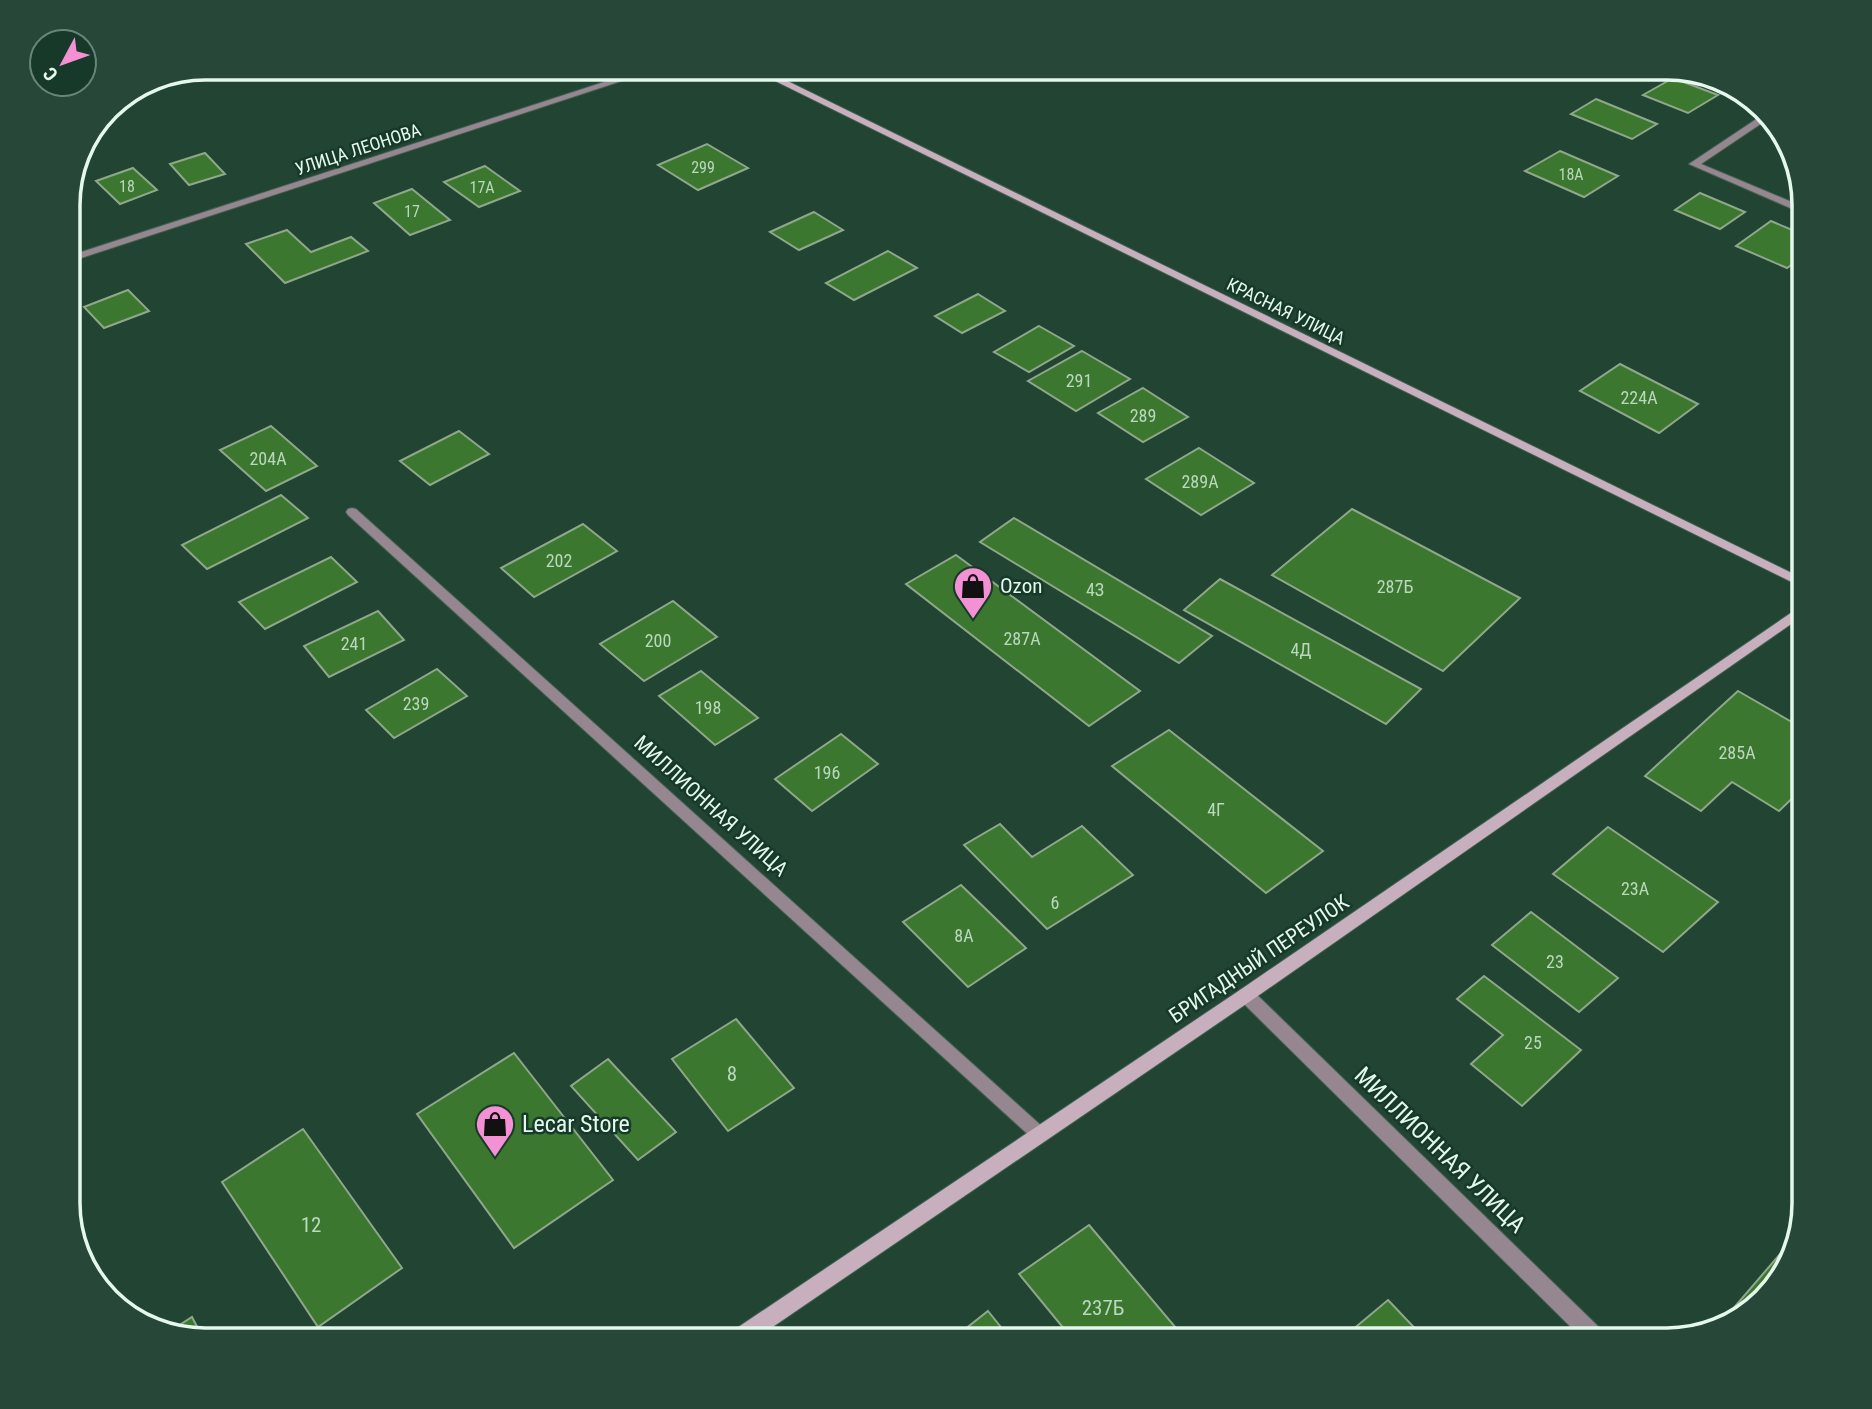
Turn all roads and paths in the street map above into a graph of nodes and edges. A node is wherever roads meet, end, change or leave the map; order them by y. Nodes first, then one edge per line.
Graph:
1 (620, 80) edge
2 (778, 80) edge
3 (1759, 121) edge
4 (1792, 206) edge
5 (81, 255) edge
6 (352, 512) dead end
7 (1792, 578) edge
8 (1792, 616) edge
9 (1246, 995) junction
10 (1039, 1134) junction
11 (753, 1328) edge
12 (1586, 1328) edge

1 - 5 street, УЛИЦА ЛЕОНОВА
2 - 7 main road, КРАСНАЯ УЛИЦА
3 - 4 street
6 - 10 street, МИЛЛИОННАЯ УЛИЦА
8 - 9 main road, БРИГАДНЫЙ ПЕРЕУЛОК
9 - 10 main road, БРИГАДНЫЙ ПЕРЕУЛОК
9 - 12 street, МИЛЛИОННАЯ УЛИЦА
10 - 11 main road, БРИГАДНЫЙ ПЕРЕУЛОК

